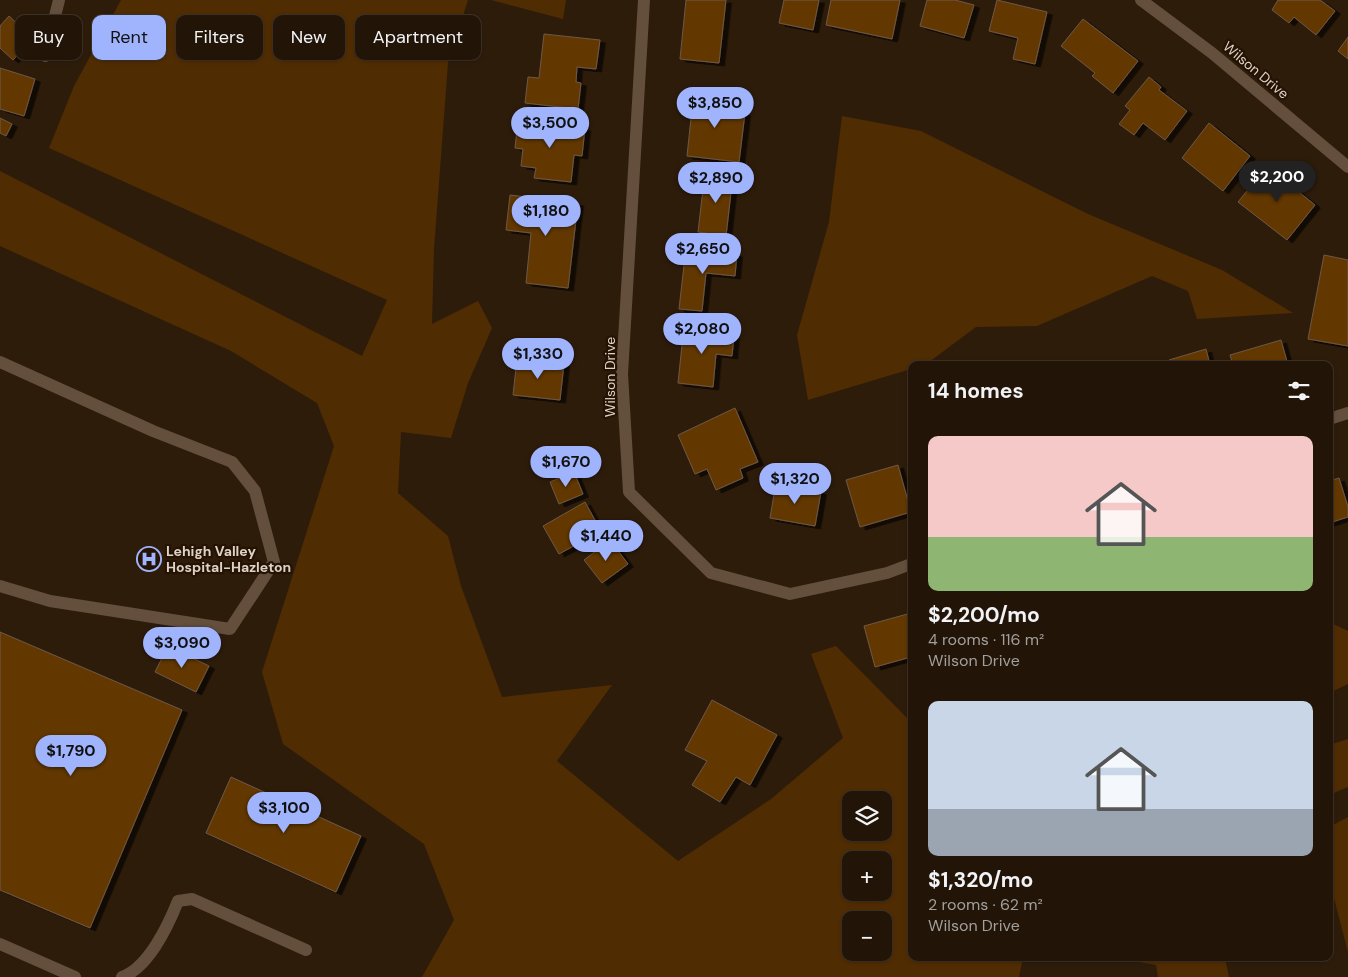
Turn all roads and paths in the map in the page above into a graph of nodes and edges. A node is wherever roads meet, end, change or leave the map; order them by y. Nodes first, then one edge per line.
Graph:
1 (60, 0) edge
2 (644, 0) edge
3 (1141, 0) edge
4 (56, 15) edge
5 (1348, 166) edge
6 (0, 362) edge
7 (1348, 413) edge
8 (1333, 419) edge
9 (908, 565) edge
10 (0, 586) edge
11 (0, 944) edge
12 (306, 950) dead end
13 (75, 977) edge
14 (122, 977) edge

1 - 4 street
2 - 9 street, Wilson Drive
3 - 5 street, Wilson Drive
6 - 10 street
7 - 8 street
11 - 13 street
12 - 14 street

